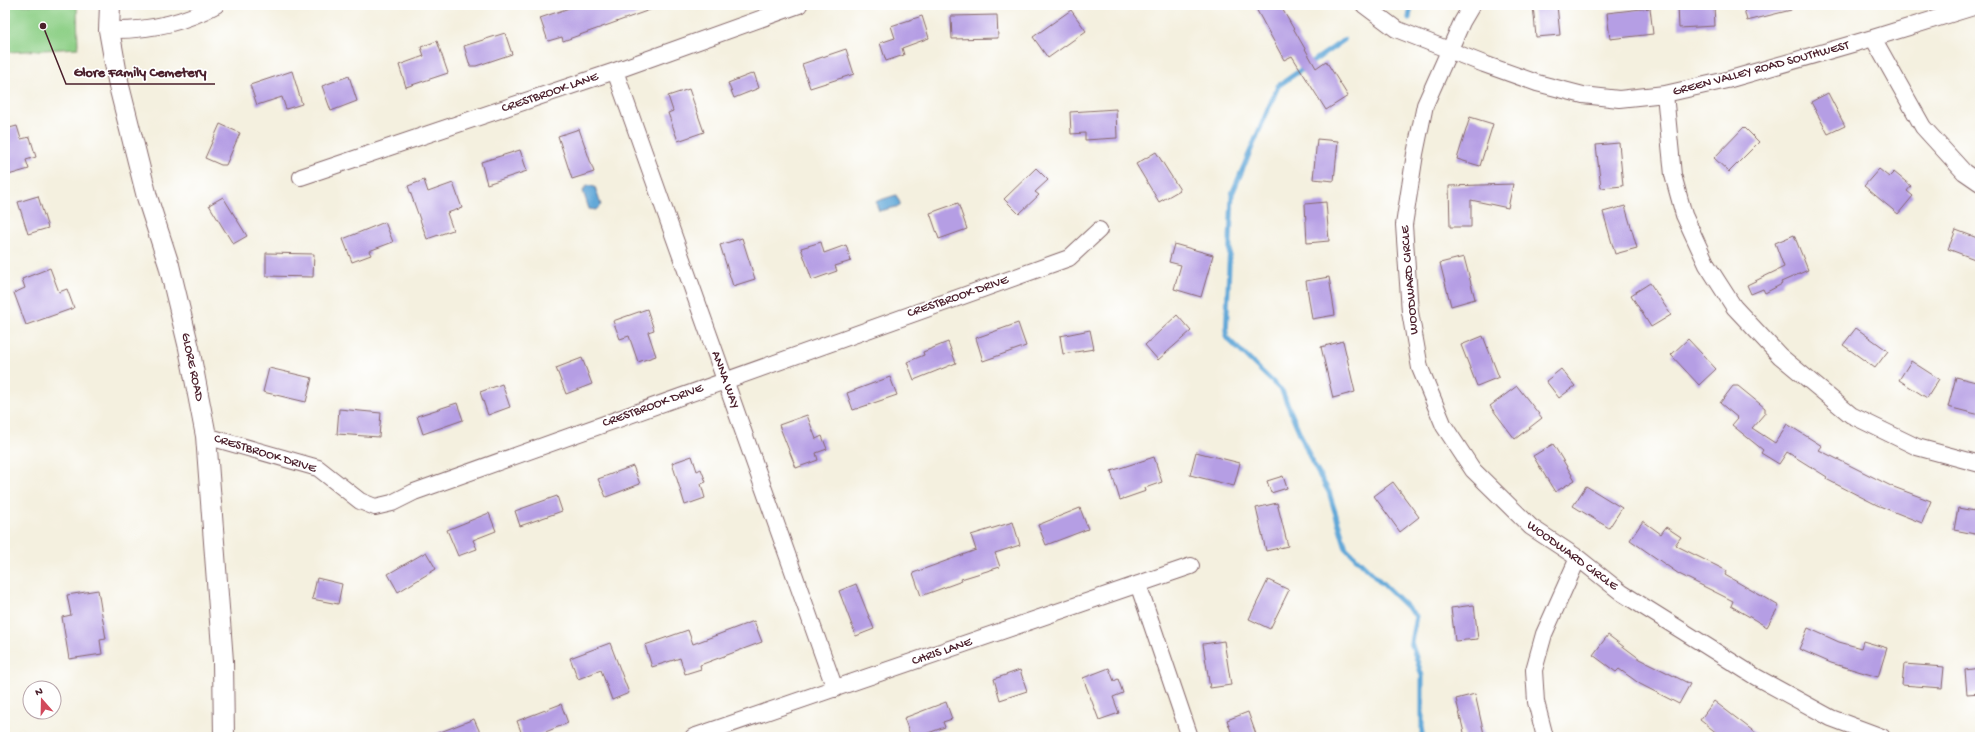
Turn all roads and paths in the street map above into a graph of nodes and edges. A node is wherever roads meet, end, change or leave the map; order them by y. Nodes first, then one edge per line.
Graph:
1 (110, 5) edge
2 (216, 5) edge
3 (799, 5) edge
4 (1364, 5) edge
5 (1472, 5) edge
6 (1980, 5) edge
7 (109, 30) junction
8 (1873, 38) junction
9 (1450, 49) junction
10 (615, 71) junction
11 (1665, 94) junction
12 (301, 177) dead end
13 (1980, 183) edge
14 (1099, 230) dead end
15 (725, 380) junction
16 (206, 436) junction
17 (1980, 464) edge
18 (1578, 558) junction
19 (1191, 566) dead end
20 (1138, 584) junction
21 (835, 689) junction
22 (224, 737) edge
23 (693, 737) edge
24 (1190, 737) edge
25 (1545, 737) edge
26 (1882, 737) edge

1 - 7 street, GLORE ROAD
2 - 7 street
3 - 10 street, CRESTBROOK LANE
4 - 9 street, GREEN VALLEY ROAD SOUTHWEST
5 - 9 street, WOODWARD CIRCLE
6 - 8 street, GREEN VALLEY ROAD SOUTHWEST
7 - 16 street, GLORE ROAD
8 - 11 street, GREEN VALLEY ROAD SOUTHWEST
8 - 13 street
9 - 11 street, GREEN VALLEY ROAD SOUTHWEST
9 - 18 street, WOODWARD CIRCLE
10 - 12 street, CRESTBROOK LANE
10 - 15 street, ANNA WAY
11 - 17 street
14 - 15 street, CRESTBROOK DRIVE
15 - 16 street, CRESTBROOK DRIVE
15 - 21 street, ANNA WAY
16 - 22 street, GLORE ROAD
18 - 25 street
18 - 26 street, WOODWARD CIRCLE
19 - 20 street, CHRIS LANE
20 - 21 street, CHRIS LANE
20 - 24 street
21 - 23 street, CHRIS LANE

